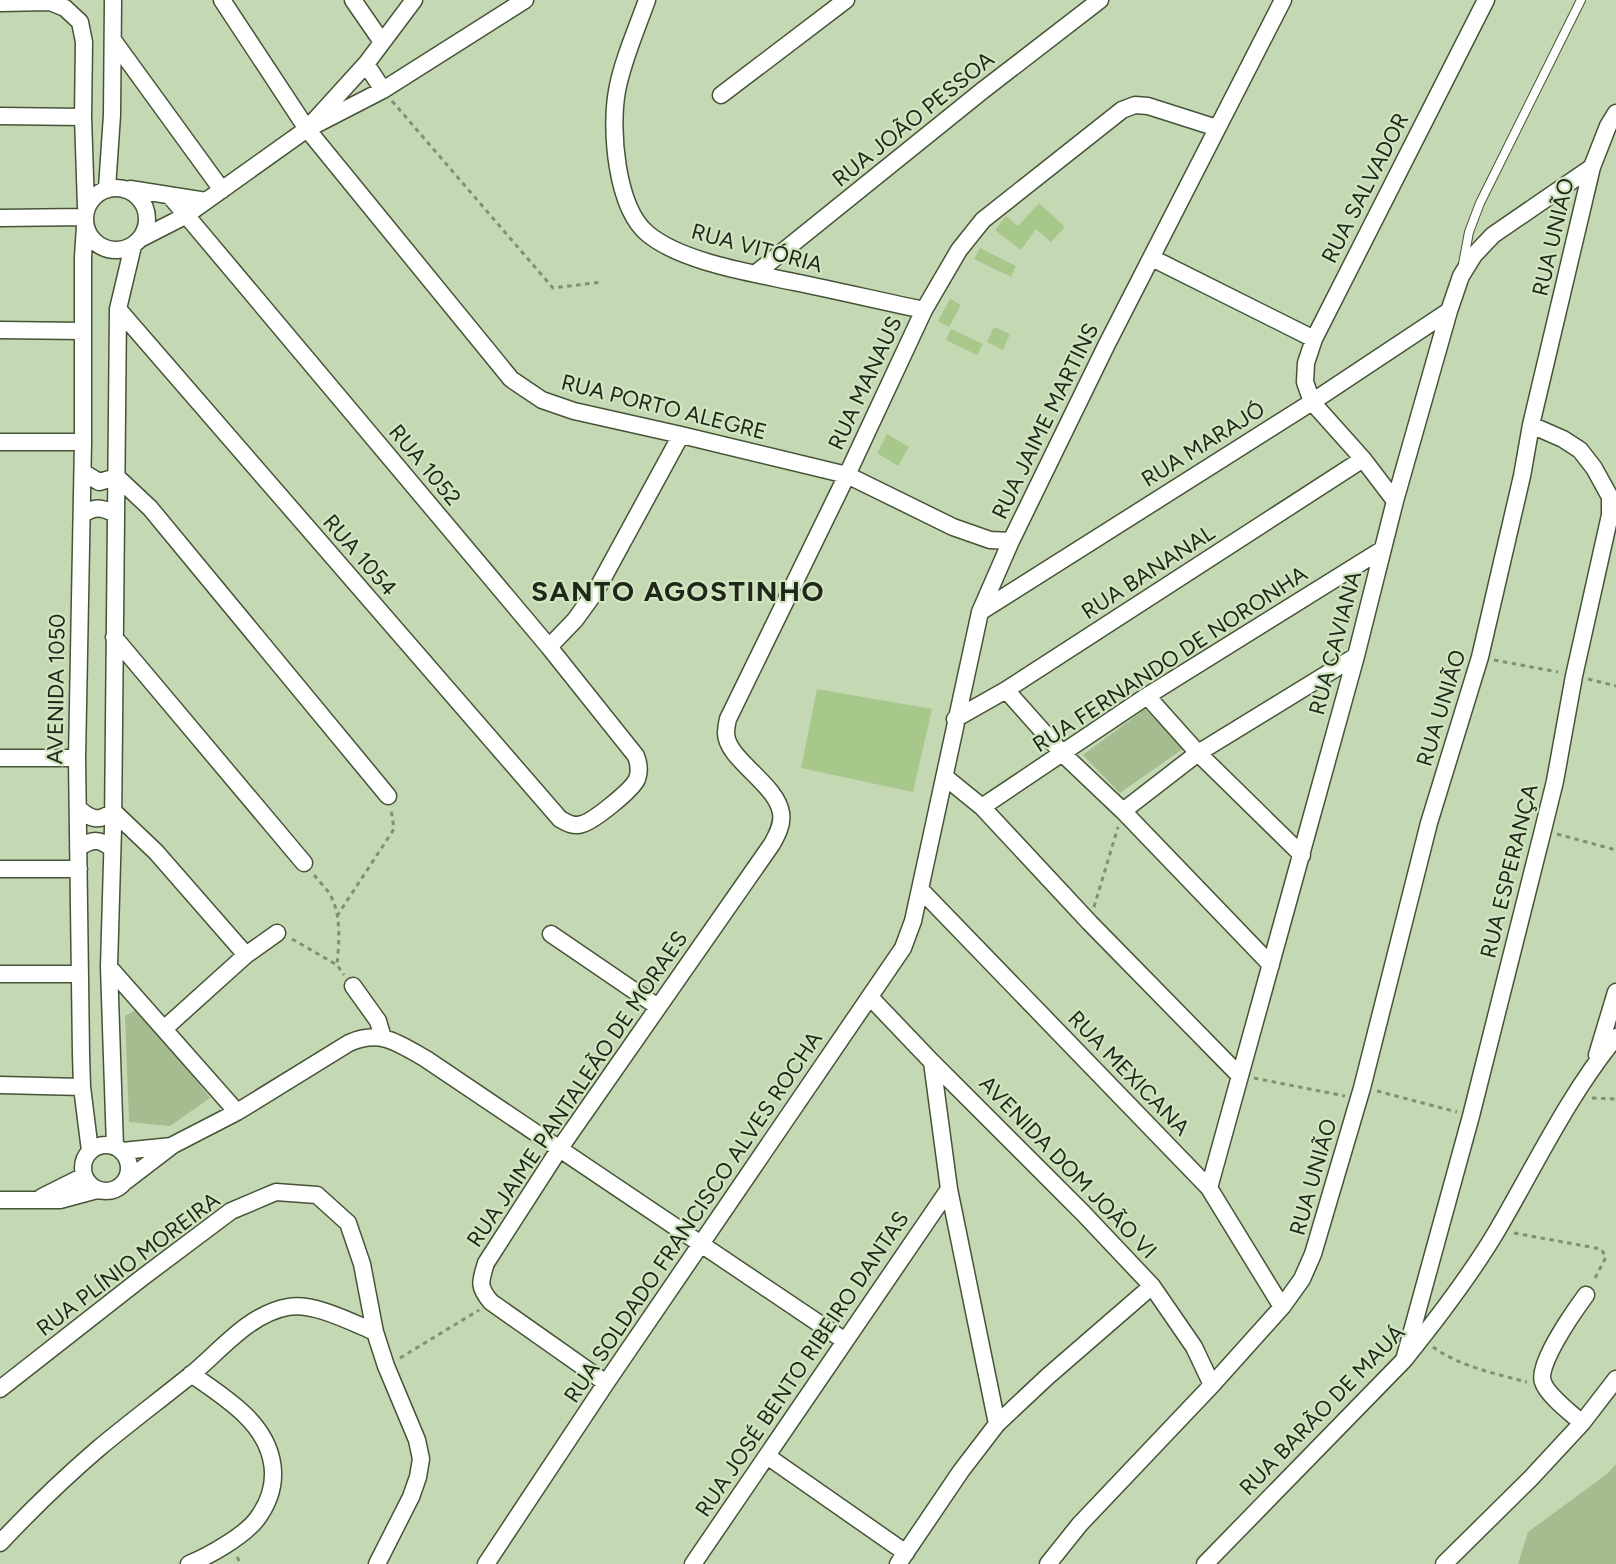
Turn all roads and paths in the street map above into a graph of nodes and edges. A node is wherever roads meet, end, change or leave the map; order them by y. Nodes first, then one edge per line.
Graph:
1 (113, 0) edge
2 (222, 0) edge
3 (353, 0) edge
4 (414, 0) edge
5 (525, 0) edge
6 (647, 0) edge
7 (846, 0) edge
8 (1100, 0) edge
9 (1283, 0) edge
10 (1486, 0) edge
11 (1581, 0) edge
12 (50, 1) edge
13 (0, 3) edge
14 (113, 40) junction
15 (382, 42) junction
16 (366, 64) junction
17 (384, 90) junction
18 (721, 95) dead end
19 (1616, 113) edge
20 (0, 116) edge
21 (83, 117) junction
22 (1217, 128) junction
23 (308, 129) junction
24 (1592, 167) junction
25 (107, 188) junction
26 (127, 189) junction
27 (222, 190) junction
28 (170, 196) junction
29 (206, 201) junction
30 (185, 216) junction
31 (85, 217) junction
32 (0, 218) edge
33 (136, 242) junction
34 (1152, 258) junction
35 (755, 274) junction
36 (1461, 276) junction
37 (602, 282) dead end
38 (118, 309) junction
39 (924, 310) junction
40 (1449, 311) junction
41 (0, 330) edge
42 (83, 331) junction
43 (1314, 339) junction
44 (1312, 402) junction
45 (1531, 425) junction
46 (681, 435) junction
47 (0, 442) edge
48 (83, 442) junction
49 (1363, 459) junction
50 (83, 472) junction
51 (847, 475) junction
52 (117, 477) junction
53 (1395, 501) junction
54 (115, 514) junction
55 (82, 515) junction
56 (1011, 542) junction
57 (1383, 549) junction
58 (980, 612) junction
59 (114, 637) junction
60 (549, 647) junction
61 (1356, 656) junction
62 (1480, 657) junction
63 (1574, 676) junction
64 (1616, 687) edge
65 (1006, 690) junction
66 (1147, 696) junction
67 (956, 719) junction
68 (1198, 753) junction
69 (1063, 754) junction
70 (0, 758) edge
71 (77, 758) junction
72 (639, 766) joint
73 (945, 777) junction
74 (388, 796) joint
75 (78, 807) junction
76 (982, 807) junction
77 (113, 811) junction
78 (1123, 811) junction
79 (782, 814) joint
80 (1543, 831) junction
81 (78, 848) junction
82 (112, 849) junction
83 (1616, 850) edge
84 (1302, 855) junction
85 (304, 863) joint
86 (0, 869) edge
87 (78, 869) junction
88 (920, 889) junction
89 (337, 916) junction
90 (1090, 923) junction
91 (277, 933) joint
92 (551, 934) dead end
93 (246, 955) junction
94 (337, 965) junction
95 (1271, 965) junction
96 (109, 967) junction
97 (0, 974) edge
98 (79, 974) junction
99 (353, 986) joint
100 (1616, 992) edge
101 (870, 997) junction
102 (658, 1007) junction
103 (165, 1028) junction
104 (1616, 1037) edge
105 (383, 1038) junction
106 (932, 1062) junction
107 (1594, 1065) junction
108 (1240, 1076) junction
109 (0, 1085) edge
110 (82, 1087) junction
111 (1361, 1093) junction
112 (1573, 1097) junction
113 (1616, 1099) edge
114 (237, 1112) junction
115 (1470, 1116) junction
116 (173, 1146) junction
117 (560, 1148) junction
118 (118, 1149) junction
119 (90, 1151) junction
120 (84, 1176) junction
121 (126, 1181) junction
122 (1209, 1188) junction
123 (949, 1189) junction
124 (97, 1190) junction
125 (38, 1199) junction
126 (0, 1200) edge
127 (1498, 1230) junction
128 (702, 1245) junction
129 (1152, 1286) junction
130 (1586, 1295) joint
131 (491, 1302) junction
132 (1282, 1307) junction
133 (375, 1332) junction
134 (1422, 1339) junction
135 (845, 1341) junction
136 (1404, 1360) junction
137 (387, 1366) junction
138 (191, 1374) junction
139 (1616, 1379) edge
140 (606, 1383) junction
141 (1212, 1385) junction
142 (1545, 1388) junction
143 (0, 1389) edge
144 (1582, 1423) junction
145 (997, 1424) junction
146 (767, 1456) junction
147 (0, 1543) edge
148 (902, 1558) edge
149 (189, 1564) edge
150 (377, 1564) edge
151 (486, 1564) edge
152 (693, 1564) edge
153 (1048, 1564) edge
154 (1205, 1564) edge
155 (1444, 1564) edge

1 - 14 street
2 - 23 street, RUA PORTO ALEGRE
3 - 15 street
4 - 15 street
5 - 17 street
6 - 35 street, RUA VITÓRIA
7 - 18 street
8 - 35 street, RUA JOÃO PESSOA
9 - 22 street, RUA JAIME MARTINS
10 - 43 street, RUA SALVADOR
11 - 36 lane
12 - 13 street
12 - 21 street, AVENIDA 1050
14 - 25 street
14 - 27 street
15 - 16 street
16 - 17 street
16 - 23 street
17 - 23 street
17 - 37 path
19 - 24 street, RUA UNIÃO
20 - 21 street
21 - 31 street, AVENIDA 1050
22 - 34 street, RUA JAIME MARTINS
22 - 39 street, RUA MANAUS
23 - 27 street
23 - 46 street, RUA PORTO ALEGRE
24 - 36 street, RUA CAVIANA
24 - 45 street, RUA UNIÃO
25 - 26 street
25 - 31 street
26 - 28 street
26 - 33 street
27 - 29 street
28 - 29 street
28 - 30 street, RUA 1052
29 - 30 street
30 - 33 street
30 - 60 street, RUA 1052
31 - 32 street
31 - 33 street
31 - 42 street, AVENIDA 1050
33 - 38 street
34 - 43 street
34 - 56 street, RUA JAIME MARTINS
35 - 39 street, RUA VITÓRIA
36 - 40 street, RUA CAVIANA
38 - 52 street
38 - 72 street, RUA 1054
39 - 51 street, RUA MANAUS
40 - 44 street, RUA MARAJÓ
40 - 53 street, RUA CAVIANA
41 - 42 street
42 - 48 street, AVENIDA 1050
43 - 44 street, RUA SALVADOR
44 - 49 street
44 - 58 street, RUA MARAJÓ
45 - 62 street, RUA UNIÃO
45 - 63 street, RUA ESPERANÇA
46 - 51 street, RUA PORTO ALEGRE
46 - 60 street
47 - 48 street
48 - 50 street, AVENIDA 1050
49 - 53 street
49 - 65 street, RUA BANANAL
50 - 52 street
50 - 55 street, AVENIDA 1050
51 - 56 street, RUA PORTO ALEGRE
51 - 79 street, RUA MANAUS
52 - 54 street
52 - 74 street
53 - 57 street, RUA CAVIANA
54 - 55 street
54 - 59 street
55 - 71 street, AVENIDA 1050
56 - 58 street, RUA JAIME MARTINS
57 - 61 street, RUA CAVIANA
57 - 66 street, RUA FERNANDO DE NORONHA
58 - 67 street, RUA JAIME MARTINS
59 - 77 street
59 - 85 street
60 - 72 street, RUA 1052
61 - 68 street
61 - 84 street, RUA CAVIANA
62 - 63 path
62 - 111 street, RUA UNIÃO
63 - 64 path
63 - 80 street, RUA ESPERANÇA
65 - 67 street, RUA BANANAL
65 - 69 street
66 - 68 street
66 - 69 street, RUA FERNANDO DE NORONHA
67 - 73 street, RUA JAIME MARTINS
68 - 78 street
68 - 84 street
69 - 76 street, RUA FERNANDO DE NORONHA
69 - 78 street
70 - 71 street
71 - 75 street, AVENIDA 1050
73 - 76 street
73 - 88 street, RUA JAIME MARTINS
74 - 89 path
75 - 77 street
75 - 81 street, AVENIDA 1050
76 - 90 street
77 - 82 street
77 - 93 street
78 - 90 path
78 - 95 street
79 - 102 street, RUA JAIME PANTALEÃO DE MORAES
80 - 83 path
80 - 115 street, RUA ESPERANÇA
81 - 82 street
81 - 87 street, AVENIDA 1050
82 - 96 street
84 - 95 street, RUA CAVIANA
85 - 89 path
86 - 87 street
87 - 98 street, AVENIDA 1050
88 - 101 street, RUA SOLDADO FRANCISCO ALVES ROCHA
88 - 122 street, RUA MEXICANA
89 - 94 path
90 - 108 street
91 - 93 street
91 - 94 path
92 - 102 street
93 - 103 street
94 - 99 path
95 - 108 street, RUA CAVIANA
96 - 103 street
96 - 118 street
97 - 98 street
98 - 110 street, AVENIDA 1050
99 - 105 street
100 - 107 street
101 - 106 street, AVENIDA DOM JOÃO VI
101 - 128 street, RUA SOLDADO FRANCISCO ALVES ROCHA
102 - 117 street, RUA JAIME PANTALEÃO DE MORAES
103 - 114 street
104 - 107 street
105 - 114 street
105 - 117 street
106 - 123 street
106 - 129 street, AVENIDA DOM JOÃO VI
107 - 112 street, RUA BARÃO DE MAUÁ
108 - 111 path
108 - 122 street, RUA CAVIANA
109 - 110 street
110 - 119 street, AVENIDA 1050
111 - 115 path
111 - 132 street, RUA UNIÃO
112 - 113 path
112 - 127 street, RUA BARÃO DE MAUÁ
114 - 116 street
115 - 136 street, RUA ESPERANÇA
116 - 118 street
116 - 121 street
117 - 128 street
117 - 131 street, RUA JAIME PANTALEÃO DE MORAES
118 - 119 street
118 - 121 street
119 - 120 street
120 - 124 street
120 - 125 street
121 - 124 street
122 - 132 street, RUA MEXICANA
123 - 135 street, RUA JOSÉ BENTO RIBEIRO DANTAS
123 - 145 street
124 - 125 street
125 - 126 street
127 - 130 path
127 - 134 street, RUA BARÃO DE MAUÁ
128 - 135 street
128 - 140 street, RUA SOLDADO FRANCISCO ALVES ROCHA
129 - 141 street, AVENIDA DOM JOÃO VI
129 - 145 street
130 - 142 street
131 - 137 path
131 - 140 street
132 - 141 street, RUA UNIÃO
133 - 137 street, RUA PLÍNIO MOREIRA
133 - 138 street
133 - 143 street, RUA PLÍNIO MOREIRA
134 - 136 street, RUA BARÃO DE MAUÁ
134 - 142 path
135 - 146 street, RUA JOSÉ BENTO RIBEIRO DANTAS
136 - 154 street, RUA BARÃO DE MAUÁ
137 - 150 street, RUA PLÍNIO MOREIRA
138 - 147 street
138 - 149 street
139 - 144 street
140 - 151 street, RUA SOLDADO FRANCISCO ALVES ROCHA
141 - 153 street, RUA UNIÃO
142 - 144 street
144 - 155 street
145 - 148 street
146 - 148 street
146 - 152 street, RUA JOSÉ BENTO RIBEIRO DANTAS

